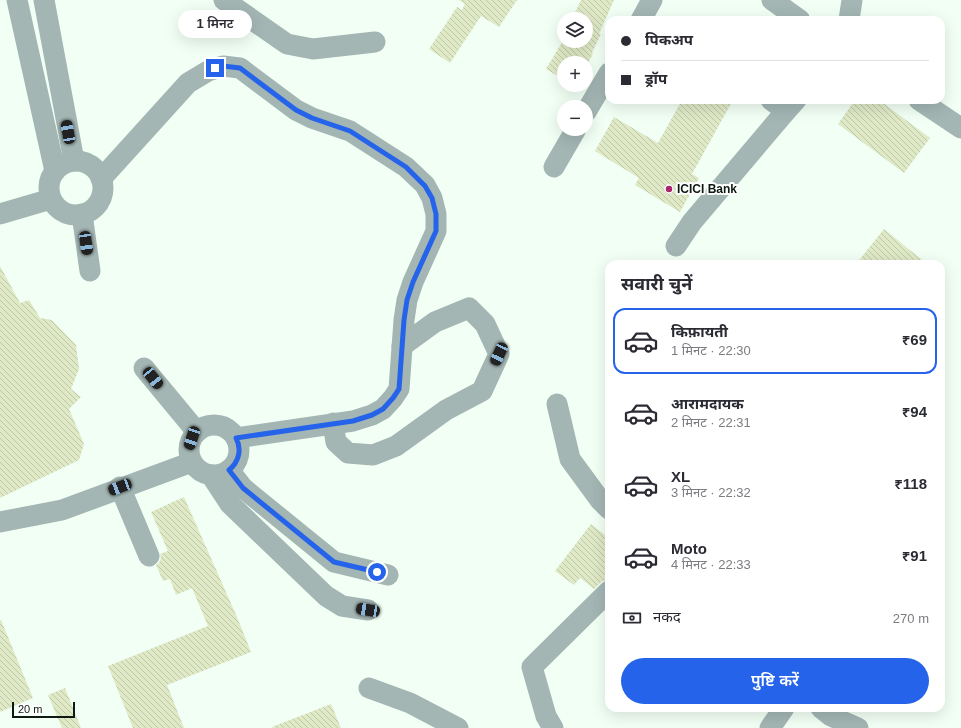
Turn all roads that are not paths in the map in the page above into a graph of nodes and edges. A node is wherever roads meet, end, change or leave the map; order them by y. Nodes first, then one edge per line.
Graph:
1 (17, 0) edge
2 (44, 0) edge
3 (224, 0) edge
4 (652, 0) edge
5 (772, 0) edge
6 (852, 0) edge
7 (643, 16) edge
8 (794, 16) edge
9 (850, 16) edge
10 (375, 42) dead end
11 (605, 80) edge
12 (593, 100) edge
13 (784, 104) edge
14 (925, 104) edge
15 (961, 128) edge
16 (572, 136) edge
17 (74, 160) junction
18 (554, 167) dead end
19 (55, 171) junction
20 (102, 178) junction
21 (51, 199) junction
22 (0, 214) edge
23 (82, 214) junction
24 (676, 246) dead end
25 (90, 271) dead end
26 (402, 346) junction
27 (144, 368) dead end
28 (557, 404) dead end
29 (333, 423) junction
30 (197, 432) junction
31 (236, 438) junction
32 (192, 462) junction
33 (220, 472) junction
34 (120, 487) junction
35 (605, 505) edge
36 (0, 522) edge
37 (149, 556) dead end
38 (334, 562) junction
39 (388, 575) dead end
40 (320, 590) junction
41 (605, 595) edge
42 (368, 610) dead end
43 (369, 688) dead end
44 (781, 712) edge
45 (826, 712) edge
46 (458, 728) edge
47 (553, 728) edge
48 (770, 728) edge
49 (858, 728) edge

1 - 19 street
2 - 17 street
3 - 10 street
4 - 7 street
5 - 8 street
6 - 9 street
11 - 12 street
13 - 24 street
14 - 15 street
16 - 18 street
17 - 19 street
17 - 20 street
19 - 21 street
20 - 23 street
20 - 26 street
21 - 22 street
21 - 23 street
23 - 25 street
26 - 29 street
26 - 29 street
27 - 30 street
28 - 35 street
29 - 31 street
30 - 31 street
30 - 32 street
31 - 33 street
32 - 33 street
32 - 34 street
33 - 38 street
33 - 40 street
34 - 36 street
34 - 37 street
38 - 39 street
38 - 40 street
40 - 42 street
41 - 47 street
43 - 46 street
44 - 48 street
45 - 49 street

